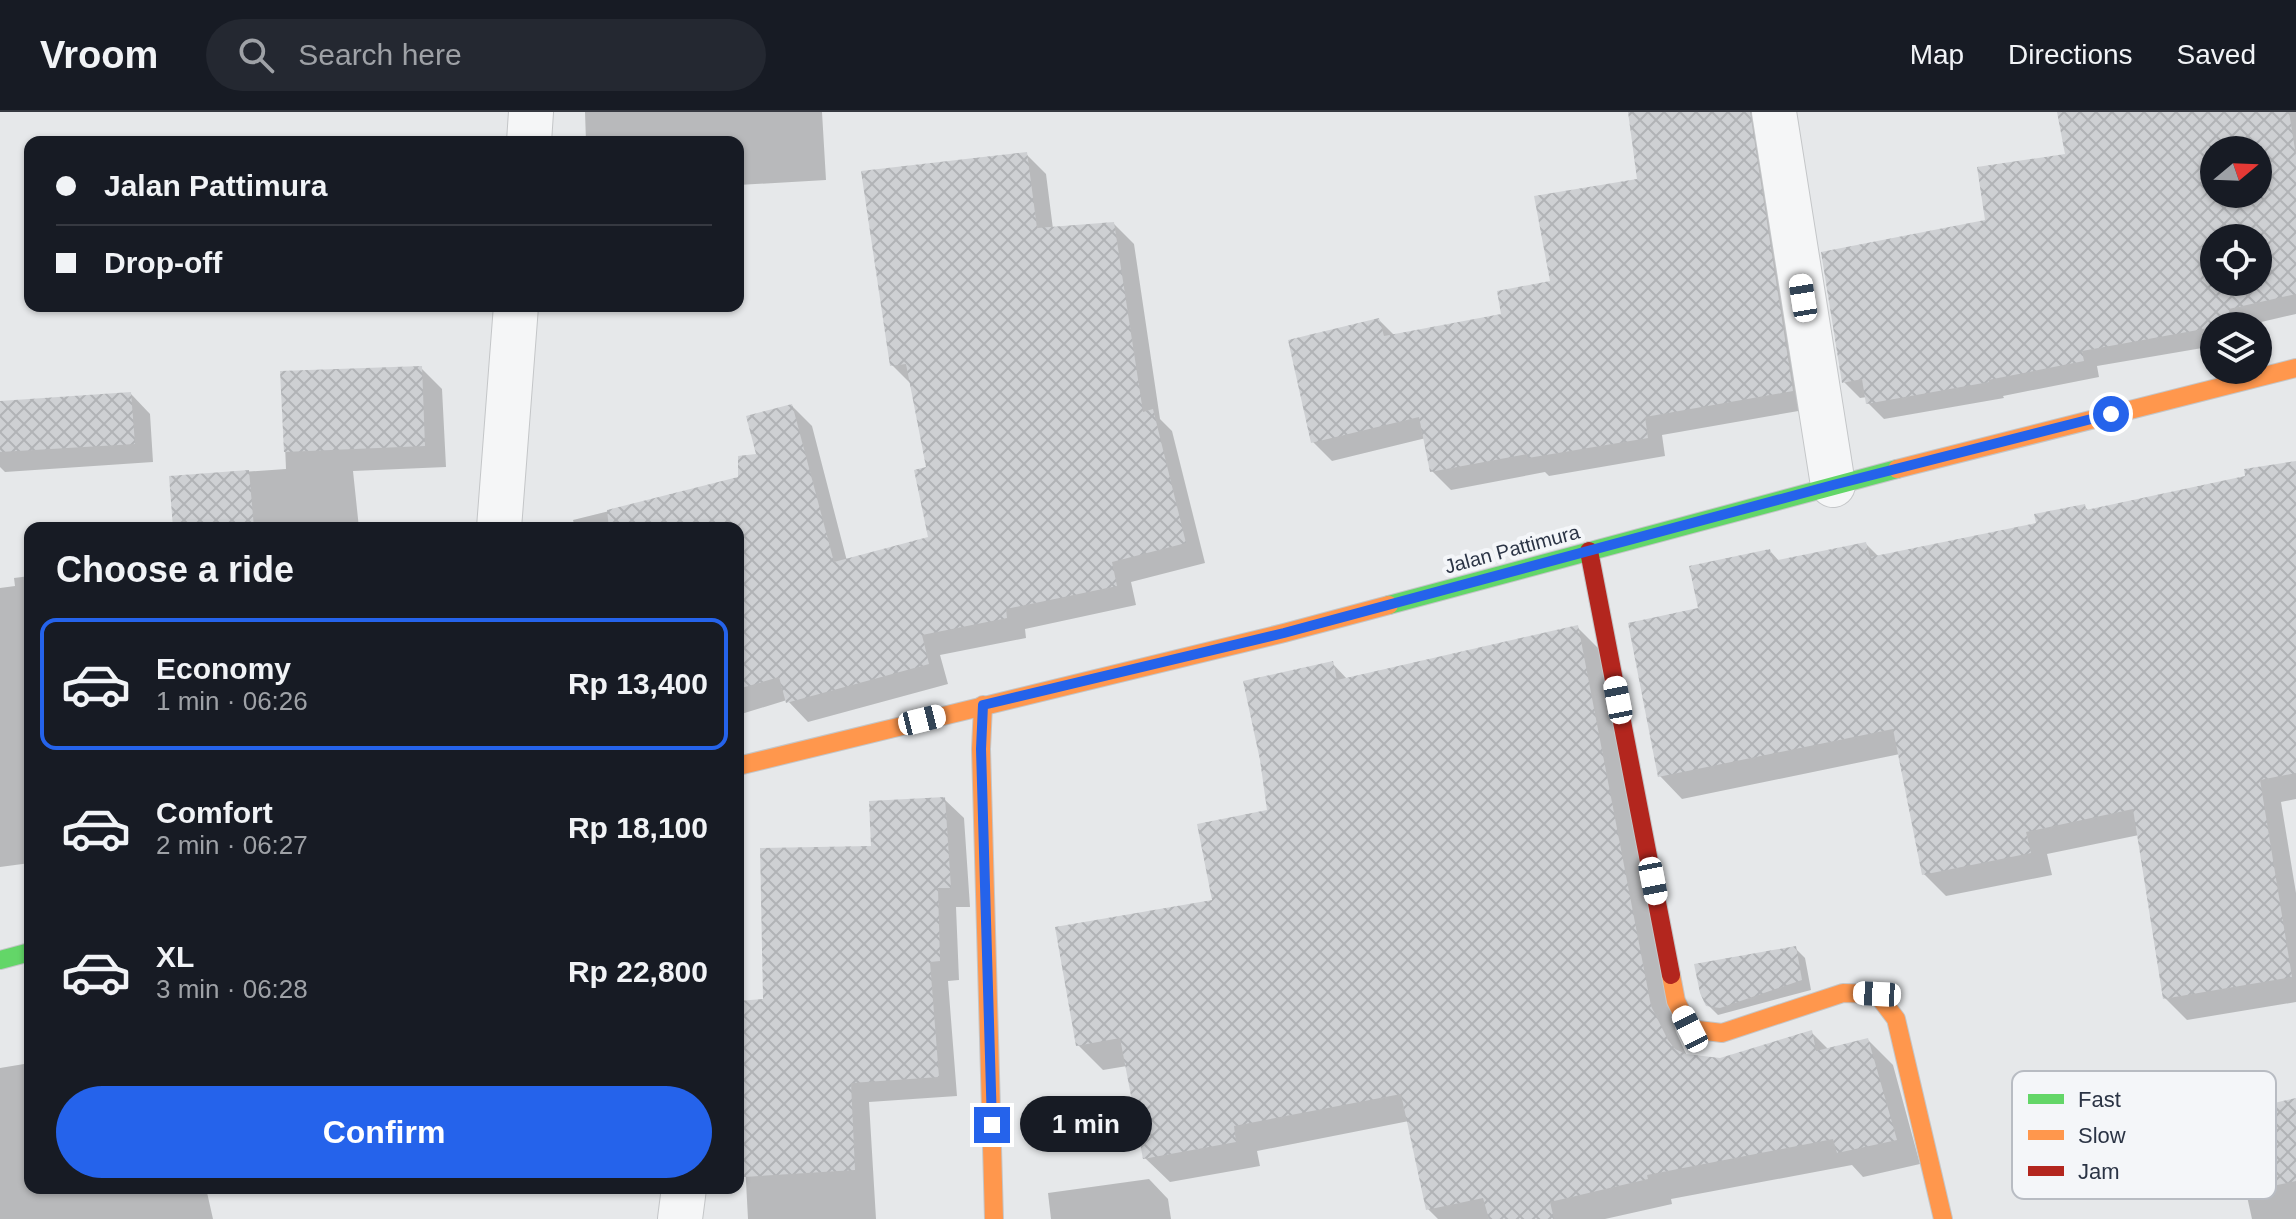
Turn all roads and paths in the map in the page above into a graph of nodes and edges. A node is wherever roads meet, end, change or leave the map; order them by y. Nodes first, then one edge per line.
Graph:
1 (531, 112) edge
2 (1774, 112) edge
3 (529, 136) edge
4 (516, 312) edge
5 (2296, 368) edge
6 (1833, 485) junction
7 (499, 522) edge
8 (1589, 551) junction
9 (983, 705) junction
10 (744, 765) edge
11 (24, 954) edge
12 (0, 960) edge
13 (683, 1194) edge
14 (680, 1219) edge
15 (994, 1219) edge
16 (1943, 1219) edge

1 - 3 street
2 - 6 street
4 - 7 street
5 - 6 main road, Jalan Pattimura
6 - 8 main road, Jalan Pattimura
8 - 9 main road, Jalan Pattimura
8 - 16 main road
9 - 10 main road, Jalan Pattimura
9 - 15 main road
11 - 12 main road
13 - 14 street

